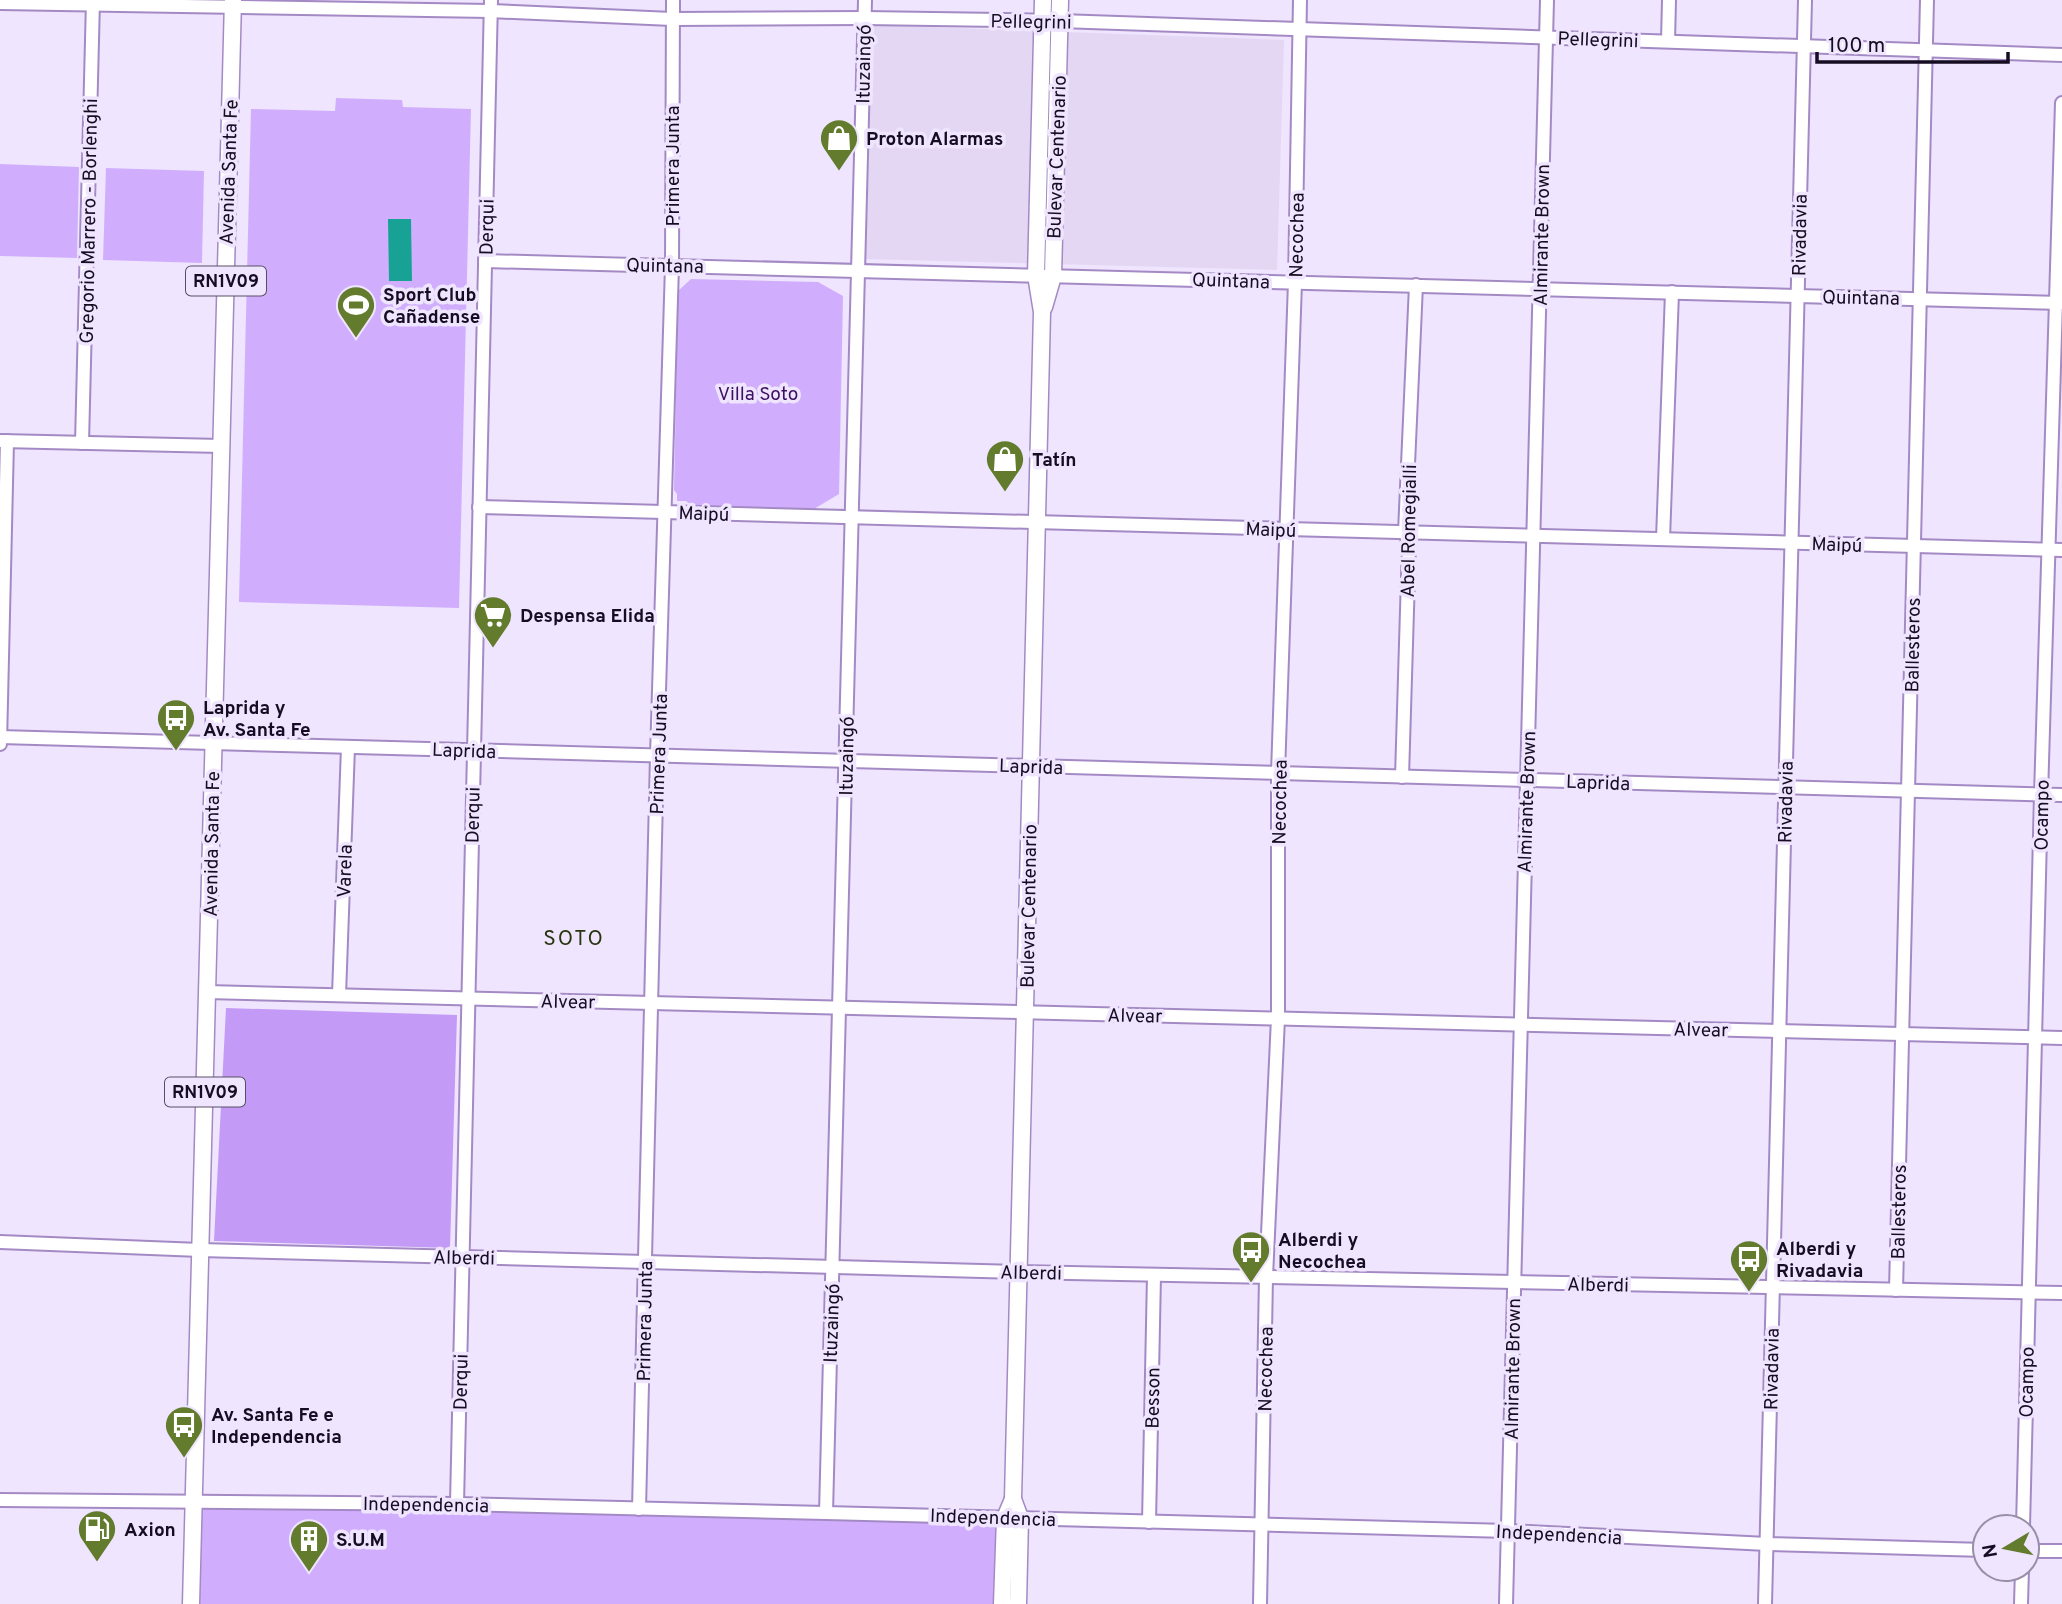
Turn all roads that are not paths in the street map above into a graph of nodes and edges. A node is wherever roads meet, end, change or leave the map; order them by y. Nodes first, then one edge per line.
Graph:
1 (673, 0) edge
2 (865, 0) edge
3 (1043, 0) edge
4 (1060, 0) edge
5 (1300, 0) edge
6 (1547, 0) edge
7 (1669, 0) edge
8 (1805, 0) edge
9 (1927, 0) edge
10 (93, 2) edge
11 (0, 3) edge
12 (233, 4) edge
13 (491, 6) edge
14 (864, 18) junction
15 (672, 19) junction
16 (1043, 21) junction
17 (1060, 21) junction
18 (1299, 29) junction
19 (1546, 37) junction
20 (1668, 41) junction
21 (1804, 46) junction
22 (1926, 50) junction
23 (2062, 55) edge
24 (2062, 103) edge
25 (485, 261) junction
26 (672, 265) junction
27 (858, 270) junction
28 (1045, 276) junction
29 (1295, 282) junction
30 (1416, 285) junction
31 (1540, 288) junction
32 (1672, 292) junction
33 (1798, 296) junction
34 (1920, 299) junction
35 (2059, 302) edge
36 (4, 441) edge
37 (82, 443) junction
38 (221, 446) junction
39 (479, 507) junction
40 (666, 512) junction
41 (852, 517) junction
42 (1037, 522) junction
43 (1287, 529) junction
44 (1405, 532) junction
45 (1533, 536) junction
46 (1663, 539) junction
47 (1792, 543) junction
48 (1914, 546) junction
49 (2056, 550) edge
50 (0, 737) edge
51 (214, 743) junction
52 (0, 744) edge
53 (348, 747) junction
54 (474, 751) junction
55 (657, 756) junction
56 (846, 761) junction
57 (1031, 766) junction
58 (1278, 773) junction
59 (1402, 777) junction
60 (1527, 780) junction
61 (1786, 788) junction
62 (1909, 791) junction
63 (2041, 795) junction
64 (2062, 795) edge
65 (207, 992) junction
66 (339, 995) junction
67 (468, 998) junction
68 (653, 1003) junction
69 (839, 1007) junction
70 (1025, 1012) junction
71 (1278, 1018) junction
72 (1520, 1024) junction
73 (1780, 1031) junction
74 (1903, 1034) junction
75 (2036, 1037) junction
76 (2062, 1038) edge
77 (0, 1242) edge
78 (200, 1250) junction
79 (462, 1257) junction
80 (645, 1262) junction
81 (833, 1267) junction
82 (1019, 1272) junction
83 (1154, 1275) junction
84 (1266, 1277) junction
85 (1513, 1282) junction
86 (1773, 1287) junction
87 (1896, 1290) junction
88 (2028, 1292) junction
89 (2062, 1293) edge
90 (0, 1500) edge
91 (194, 1502) junction
92 (457, 1504) junction
93 (639, 1508) junction
94 (826, 1513) junction
95 (2023, 1513) edge
96 (1013, 1518) junction
97 (1149, 1522) junction
98 (1262, 1525) junction
99 (1508, 1531) junction
100 (1767, 1544) junction
101 (1971, 1550) edge
102 (2041, 1551) edge
103 (2062, 1551) edge
104 (2022, 1583) edge
105 (191, 1604) edge
106 (1002, 1604) edge
107 (1018, 1604) edge
108 (1260, 1604) edge
109 (1506, 1604) edge
110 (1765, 1604) edge
111 (2021, 1604) edge

1 - 15 street, Primera Junta
2 - 14 street, Ituzaingó
3 - 16 main road, Bulevar Centenario
4 - 17 main road, Bulevar Centenario
5 - 18 street, Necochea
6 - 19 street, Almirante Brown
7 - 20 street
8 - 21 street, Rivadavia
9 - 22 street, Ballesteros
10 - 11 street, Pellegrini
10 - 12 street, Pellegrini
10 - 37 street, Gregorio Marrero - Borlenghi
12 - 13 street, Pellegrini
12 - 38 main road, Avenida Santa Fe / RN1V09
13 - 15 street, Pellegrini
13 - 25 street, Derqui
14 - 15 street, Pellegrini
14 - 16 street, Pellegrini
14 - 27 street, Ituzaingó
15 - 26 street, Primera Junta
16 - 17 street, Pellegrini
16 - 28 main road, Bulevar Centenario
17 - 18 street, Pellegrini
17 - 28 main road, Bulevar Centenario
18 - 19 street, Pellegrini
18 - 29 street, Necochea
19 - 20 street, Pellegrini
19 - 31 street, Almirante Brown
20 - 21 street, Pellegrini
21 - 22 street, Pellegrini
21 - 33 street, Rivadavia
22 - 23 street, Pellegrini
22 - 34 street, Ballesteros
24 - 35 street, Ocampo
25 - 26 street, Quintana
25 - 39 street, Derqui
26 - 27 street, Quintana
26 - 40 street, Primera Junta
27 - 28 street, Quintana
27 - 41 street, Ituzaingó
28 - 29 street, Quintana
28 - 42 main road, Bulevar Centenario
29 - 30 street, Quintana
29 - 43 street, Necochea
30 - 31 street, Quintana
30 - 44 street, Abel Romegialli
31 - 32 street, Quintana
31 - 45 street, Almirante Brown
32 - 33 street, Quintana
32 - 46 street
33 - 34 street, Quintana
33 - 47 street, Rivadavia
34 - 35 street, Quintana
34 - 48 street, Ballesteros
35 - 49 street, Ocampo
36 - 37 street
36 - 50 street
37 - 38 street
38 - 51 main road, Avenida Santa Fe / RN1V09
39 - 40 street, Maipú
39 - 54 street, Derqui
40 - 41 street, Maipú
40 - 55 street, Primera Junta
41 - 42 street, Maipú
41 - 56 street, Ituzaingó
42 - 43 street, Maipú
42 - 57 main road, Bulevar Centenario
43 - 44 street, Maipú
43 - 58 street, Necochea
44 - 45 street, Maipú
44 - 59 street, Abel Romegialli
45 - 46 street, Maipú
45 - 60 street, Almirante Brown
46 - 47 street, Maipú
47 - 48 street, Maipú
47 - 61 street, Rivadavia
48 - 49 street, Maipú
48 - 62 street, Ballesteros
49 - 63 street, Ocampo
50 - 51 street, Laprida
50 - 52 street
51 - 53 street, Laprida
51 - 65 main road, Avenida Santa Fe / RN1V09
53 - 54 street, Laprida
53 - 66 street, Varela
54 - 55 street, Laprida
54 - 67 street, Derqui
55 - 56 street, Laprida
55 - 68 street, Primera Junta
56 - 57 street, Laprida
56 - 69 street, Ituzaingó
57 - 58 street, Laprida
57 - 70 main road, Bulevar Centenario
58 - 59 street, Laprida
58 - 71 street, Necochea
59 - 60 street, Laprida
60 - 61 street, Laprida
60 - 72 street, Almirante Brown
61 - 62 street, Laprida
61 - 73 street, Rivadavia
62 - 63 street, Laprida
62 - 74 street, Ballesteros
63 - 64 street, Laprida
63 - 75 street, Ocampo
65 - 66 street, Alvear
65 - 78 main road, Avenida Santa Fe / RN1V09
66 - 67 street, Alvear
67 - 68 street, Alvear
67 - 79 street, Derqui
68 - 69 street, Alvear
68 - 80 street, Primera Junta
69 - 70 street, Alvear
69 - 81 street, Ituzaingó
70 - 71 street, Alvear
70 - 82 main road, Bulevar Centenario
71 - 72 street, Alvear
71 - 84 street, Necochea
72 - 73 street, Alvear
72 - 85 street, Almirante Brown
73 - 74 street, Alvear
73 - 86 street, Rivadavia
74 - 75 street, Alvear
74 - 87 street, Ballesteros
75 - 76 street, Alvear
75 - 88 street, Ocampo
77 - 78 street, Alberdi
78 - 79 street, Alberdi
78 - 91 main road, Avenida Santa Fe / RN1V09
79 - 80 street, Alberdi
79 - 92 street, Derqui
80 - 81 street, Alberdi
80 - 93 street, Primera Junta
81 - 82 street, Alberdi
81 - 94 street, Ituzaingó
82 - 83 street, Alberdi
82 - 96 main road, Bulevar Centenario
83 - 84 street, Alberdi
83 - 97 street, Besson
84 - 85 street, Alberdi
84 - 98 street, Necochea
85 - 86 street, Alberdi
85 - 99 street, Almirante Brown
86 - 87 street, Alberdi
86 - 100 street, Rivadavia
87 - 88 street, Alberdi
88 - 89 street, Alberdi
88 - 95 street, Ocampo
90 - 91 street, Independencia
91 - 92 street, Independencia
91 - 105 main road, Avenida Santa Fe / RN1V09
92 - 93 street, Independencia
93 - 94 street, Independencia
94 - 96 street, Independencia
96 - 97 street, Independencia
96 - 106 main road, Bulevar Centenario
96 - 107 main road, Bulevar Centenario
97 - 98 street, Independencia
98 - 99 street, Independencia
98 - 108 street, Necochea
99 - 100 street, Independencia
99 - 109 street, Almirante Brown
100 - 101 street, Independencia
100 - 110 street, Rivadavia
102 - 103 street
104 - 111 street

